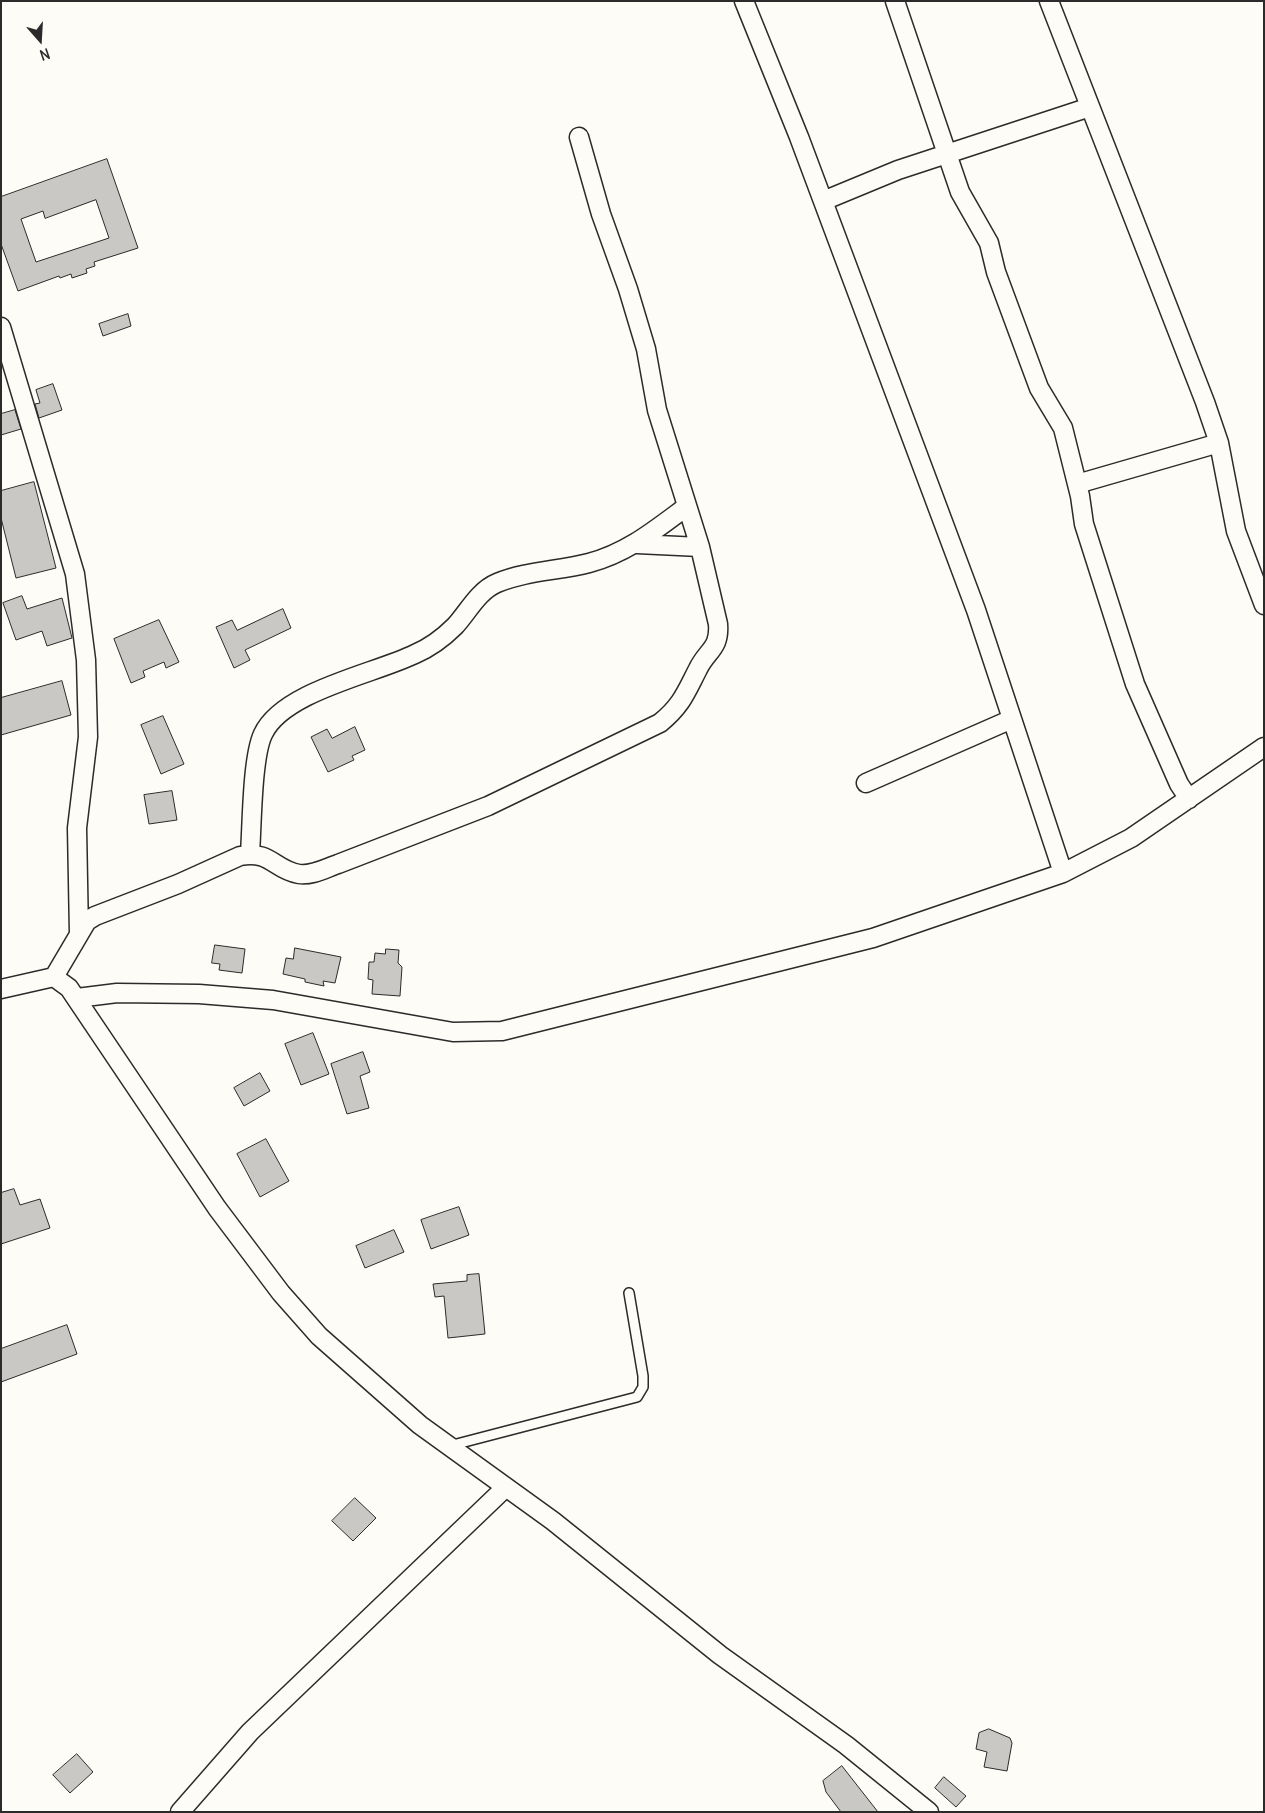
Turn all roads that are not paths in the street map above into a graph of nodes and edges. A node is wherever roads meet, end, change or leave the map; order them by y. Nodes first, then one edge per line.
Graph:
1 (744, 1) edge
2 (895, 1) edge
3 (1049, 1) edge
4 (1090, 107) junction
5 (579, 136) dead end
6 (947, 154) junction
7 (823, 202) junction
8 (1, 327) edge
9 (1219, 443) junction
10 (1078, 484) junction
11 (686, 507) junction
12 (637, 544) junction
13 (700, 546) junction
14 (1264, 605) edge
15 (1012, 720) junction
16 (1264, 747) edge
17 (866, 784) dead end
18 (1189, 799) junction
19 (250, 854) junction
20 (1062, 873) junction
21 (79, 934) junction
22 (54, 977) junction
23 (1, 989) edge
24 (77, 998) junction
25 (630, 1293) dead end
26 (448, 1446) junction
27 (505, 1488) junction
28 (180, 1812) edge
29 (929, 1812) edge

1 - 7 street
2 - 6 street
3 - 4 street
4 - 6 street
4 - 9 street
5 - 11 street
6 - 7 street
6 - 10 street
7 - 15 street
8 - 21 street
9 - 10 street
9 - 14 street
10 - 18 street
11 - 12 street
11 - 13 street
12 - 13 street
12 - 19 street
13 - 19 street
15 - 17 street
15 - 20 street
16 - 18 street
18 - 20 street
19 - 21 street
20 - 24 street
21 - 22 street
22 - 23 street
22 - 24 street
24 - 26 street
25 - 26 lane
26 - 27 street
27 - 28 street
27 - 29 street

